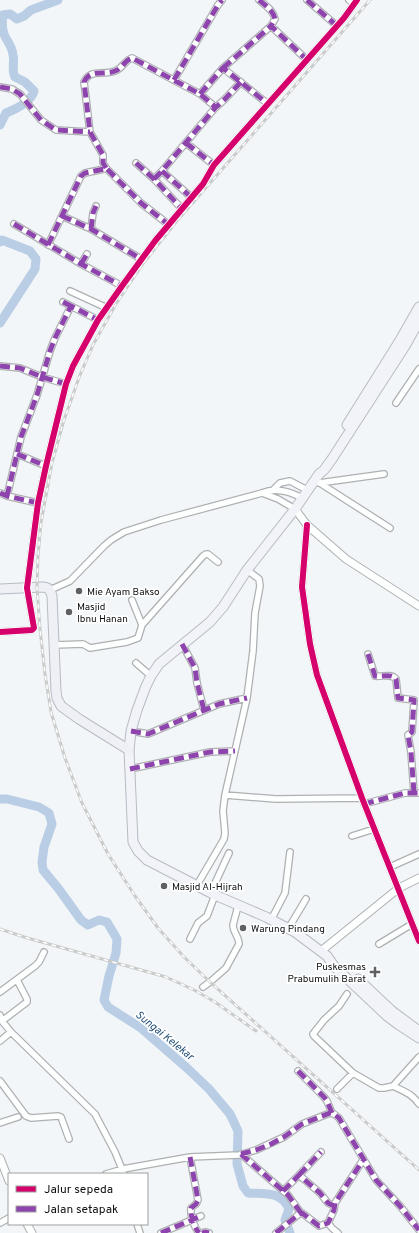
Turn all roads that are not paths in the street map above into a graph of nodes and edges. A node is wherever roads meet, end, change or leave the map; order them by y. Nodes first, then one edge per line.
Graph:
1 (222, 0) edge
2 (259, 0) edge
3 (307, 0) edge
4 (349, 0) edge
5 (355, 2) edge
6 (271, 26) junction
7 (337, 26) junction
8 (307, 60) junction
9 (223, 68) junction
10 (174, 80) junction
11 (241, 82) junction
12 (0, 87) edge
13 (200, 94) junction
14 (268, 104) junction
15 (215, 108) junction
16 (90, 132) junction
17 (186, 142) junction
18 (136, 163) dead end
19 (214, 165) junction
20 (106, 168) junction
21 (162, 171) junction
22 (154, 179) junction
23 (192, 198) junction
24 (96, 206) dead end
25 (182, 209) junction
26 (62, 216) junction
27 (14, 224) dead end
28 (169, 225) junction
29 (91, 229) junction
30 (48, 245) junction
31 (88, 254) dead end
32 (141, 259) junction
33 (81, 264) junction
34 (122, 286) junction
35 (70, 291) dead end
36 (63, 302) dead end
37 (72, 306) junction
38 (419, 307) edge
39 (107, 308) junction
40 (98, 320) junction
41 (419, 321) edge
42 (0, 366) edge
43 (419, 369) edge
44 (42, 377) junction
45 (66, 384) junction
46 (396, 403) dead end
47 (17, 454) junction
48 (46, 466) junction
49 (384, 474) dead end
50 (318, 479) junction
51 (273, 490) junction
52 (0, 493) edge
53 (262, 494) junction
54 (305, 494) junction
55 (7, 496) junction
56 (38, 503) junction
57 (295, 509) junction
58 (307, 525) junction
59 (390, 528) dead end
60 (218, 562) dead end
61 (248, 570) junction
62 (27, 588) junction
63 (0, 589) edge
64 (50, 590) junction
65 (132, 600) dead end
66 (419, 606) edge
67 (142, 625) junction
68 (0, 632) edge
69 (182, 644) junction
70 (54, 645) junction
71 (368, 654) dead end
72 (136, 664) dead end
73 (151, 676) junction
74 (247, 698) junction
75 (204, 710) junction
76 (131, 731) junction
77 (129, 750) junction
78 (236, 751) junction
79 (130, 769) junction
80 (417, 793) edge
81 (225, 795) junction
82 (362, 798) junction
83 (364, 804) junction
84 (374, 829) junction
85 (352, 836) dead end
86 (290, 852) dead end
87 (229, 853) dead end
88 (419, 854) edge
89 (390, 867) junction
90 (419, 878) edge
91 (197, 885) junction
92 (398, 888) junction
93 (213, 894) junction
94 (306, 899) dead end
95 (238, 906) junction
96 (271, 920) junction
97 (412, 924) junction
98 (288, 928) junction
99 (190, 939) dead end
100 (419, 942) edge
101 (379, 944) dead end
102 (44, 952) dead end
103 (324, 954) junction
104 (17, 980) junction
105 (203, 987) dead end
106 (0, 992) edge
107 (347, 994) dead end
108 (1, 1018) edge
109 (419, 1031) edge
110 (11, 1032) junction
111 (419, 1038) edge
112 (0, 1041) edge
113 (419, 1057) edge
114 (298, 1071) dead end
115 (353, 1073) junction
116 (0, 1081) edge
117 (393, 1086) junction
118 (338, 1089) dead end
119 (419, 1104) edge
120 (332, 1113) junction
121 (18, 1117) dead end
122 (0, 1123) edge
123 (69, 1139) dead end
124 (321, 1152) dead end
125 (238, 1155) junction
126 (190, 1157) junction
127 (0, 1158) edge
128 (364, 1160) junction
129 (124, 1172) edge
130 (299, 1175) junction
131 (8, 1178) edge
132 (283, 1191) junction
133 (334, 1206) junction
134 (301, 1213) junction
135 (201, 1216) dead end
136 (193, 1220) junction
137 (328, 1223) junction
138 (419, 1230) edge
139 (161, 1233) edge
140 (200, 1233) edge
141 (209, 1233) edge
142 (276, 1233) edge
143 (338, 1233) edge

1 - 10 street
2 - 6 street
3 - 7 street
4 - 5 street
5 - 7 street
6 - 8 street
6 - 9 street
7 - 8 street
8 - 14 street
9 - 11 street
9 - 13 street
10 - 13 street
10 - 16 street
11 - 14 street
11 - 15 street
12 - 16 street
13 - 15 street
14 - 19 street
15 - 17 street
16 - 20 street
17 - 19 street
17 - 21 street
18 - 22 street
19 - 23 street
20 - 26 street
20 - 28 street
21 - 22 street
21 - 23 street
22 - 25 street
23 - 25 street
24 - 29 street
25 - 28 street
26 - 29 street
26 - 30 street
27 - 30 street
28 - 32 street
29 - 32 street
30 - 33 street
31 - 33 street
32 - 34 street
33 - 34 street
34 - 39 street
35 - 39 street
36 - 37 street
37 - 40 street
37 - 44 street
38 - 50 main road
39 - 40 street
40 - 45 street
41 - 50 main road
42 - 44 street
43 - 46 street
44 - 45 street
44 - 47 street
45 - 48 street
47 - 48 street
47 - 55 street
48 - 56 street
49 - 50 street
50 - 54 main road
50 - 59 street
51 - 53 street
51 - 54 street
51 - 54 street
52 - 55 street
53 - 57 street
53 - 64 street
54 - 57 main road
55 - 56 street
56 - 62 street
57 - 58 street
57 - 61 main road
58 - 66 street
58 - 82 street
60 - 67 street
61 - 69 main road
61 - 74 street
62 - 63 highway
62 - 64 highway
62 - 68 street
64 - 70 highway
65 - 67 street
67 - 70 street
69 - 73 main road
69 - 75 street
70 - 77 highway
71 - 80 street
72 - 73 street
73 - 76 main road
74 - 75 street
74 - 78 street
75 - 76 street
76 - 77 main road
77 - 79 main road
78 - 79 street
78 - 81 street
79 - 91 main road
80 - 83 street
81 - 82 street
81 - 91 street
82 - 83 street
83 - 84 street
84 - 85 street
84 - 89 street
86 - 96 street
87 - 93 street
88 - 89 street
89 - 92 street
90 - 92 street
91 - 93 main road
92 - 97 street
92 - 103 street
93 - 95 main road
93 - 99 street
94 - 98 street
95 - 96 main road
95 - 105 street
96 - 98 main road
97 - 100 street
97 - 101 street
98 - 103 main road
102 - 104 street
103 - 109 main road
103 - 111 main road
104 - 106 street
104 - 108 street
107 - 115 street
108 - 110 street
110 - 112 street
110 - 129 street
113 - 117 street
114 - 120 street
115 - 117 street
115 - 118 street
116 - 123 street
117 - 119 street
120 - 125 street
120 - 128 street
121 - 122 street
124 - 130 street
125 - 126 street
125 - 132 street
126 - 129 street
126 - 136 street
127 - 131 street
128 - 133 street
128 - 138 street
130 - 132 street
130 - 133 street
132 - 134 street
133 - 137 street
134 - 137 street
134 - 142 street
135 - 136 street
136 - 139 street
136 - 140 street
137 - 143 street
140 - 141 street

